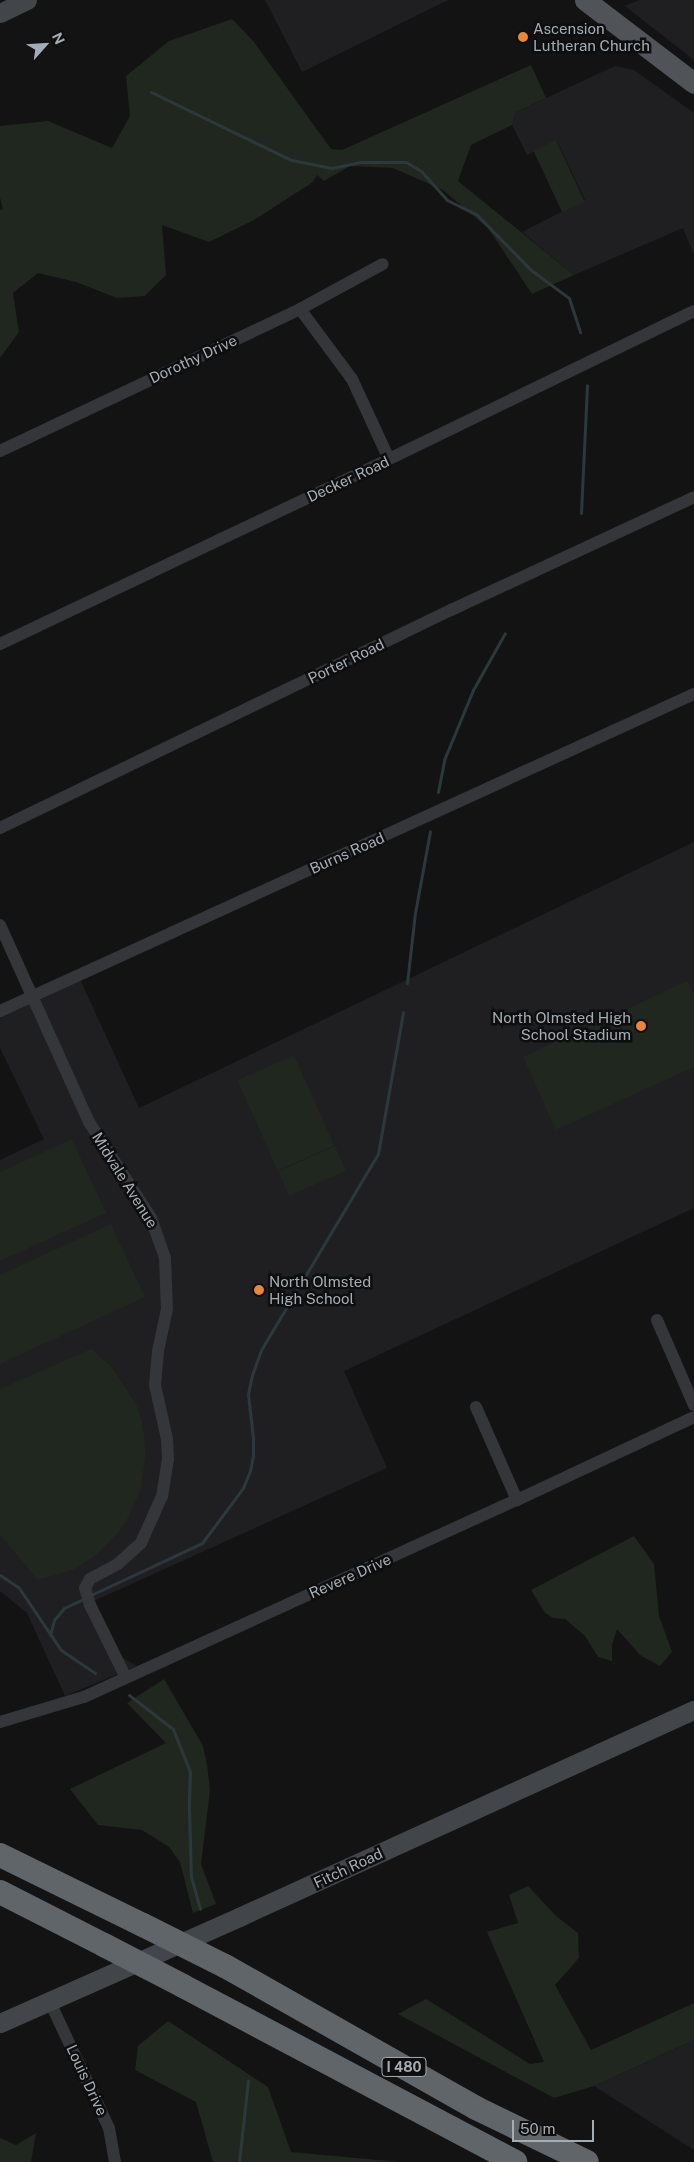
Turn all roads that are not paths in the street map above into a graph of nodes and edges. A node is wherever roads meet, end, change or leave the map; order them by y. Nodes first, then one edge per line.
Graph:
1 (27, 0) edge
2 (597, 4) edge
3 (0, 13) edge
4 (694, 83) edge
5 (384, 264) dead end
6 (300, 309) junction
7 (694, 311) edge
8 (0, 450) edge
9 (389, 459) junction
10 (694, 497) edge
11 (0, 644) edge
12 (694, 694) edge
13 (0, 828) edge
14 (0, 925) edge
15 (32, 996) junction
16 (0, 1011) edge
17 (656, 1320) dead end
18 (694, 1405) edge
19 (476, 1407) dead end
20 (694, 1416) edge
21 (517, 1500) junction
22 (126, 1678) junction
23 (694, 1710) edge
24 (0, 1722) edge
25 (0, 1854) edge
26 (0, 1892) edge
27 (49, 2000) junction
28 (0, 2023) edge
29 (115, 2162) edge
30 (515, 2162) edge
31 (587, 2162) edge

1 - 3 street
2 - 4 main road
5 - 6 street, Dorothy Drive
6 - 8 street, Dorothy Drive
6 - 9 street
7 - 9 street, Decker Road
9 - 11 street, Decker Road
10 - 13 street, Porter Road
12 - 15 street, Burns Road
14 - 15 street, Midvale Avenue
15 - 16 street, Burns Road
15 - 22 street, Midvale Avenue
17 - 18 street
19 - 21 street
20 - 21 street, Revere Drive
21 - 22 street, Revere Drive
22 - 24 street, Revere Drive
23 - 27 street, Fitch Road
25 - 31 highway, I 480, bridge
26 - 30 highway, I 480, bridge
27 - 28 street, Fitch Road
27 - 29 street, Louis Drive

